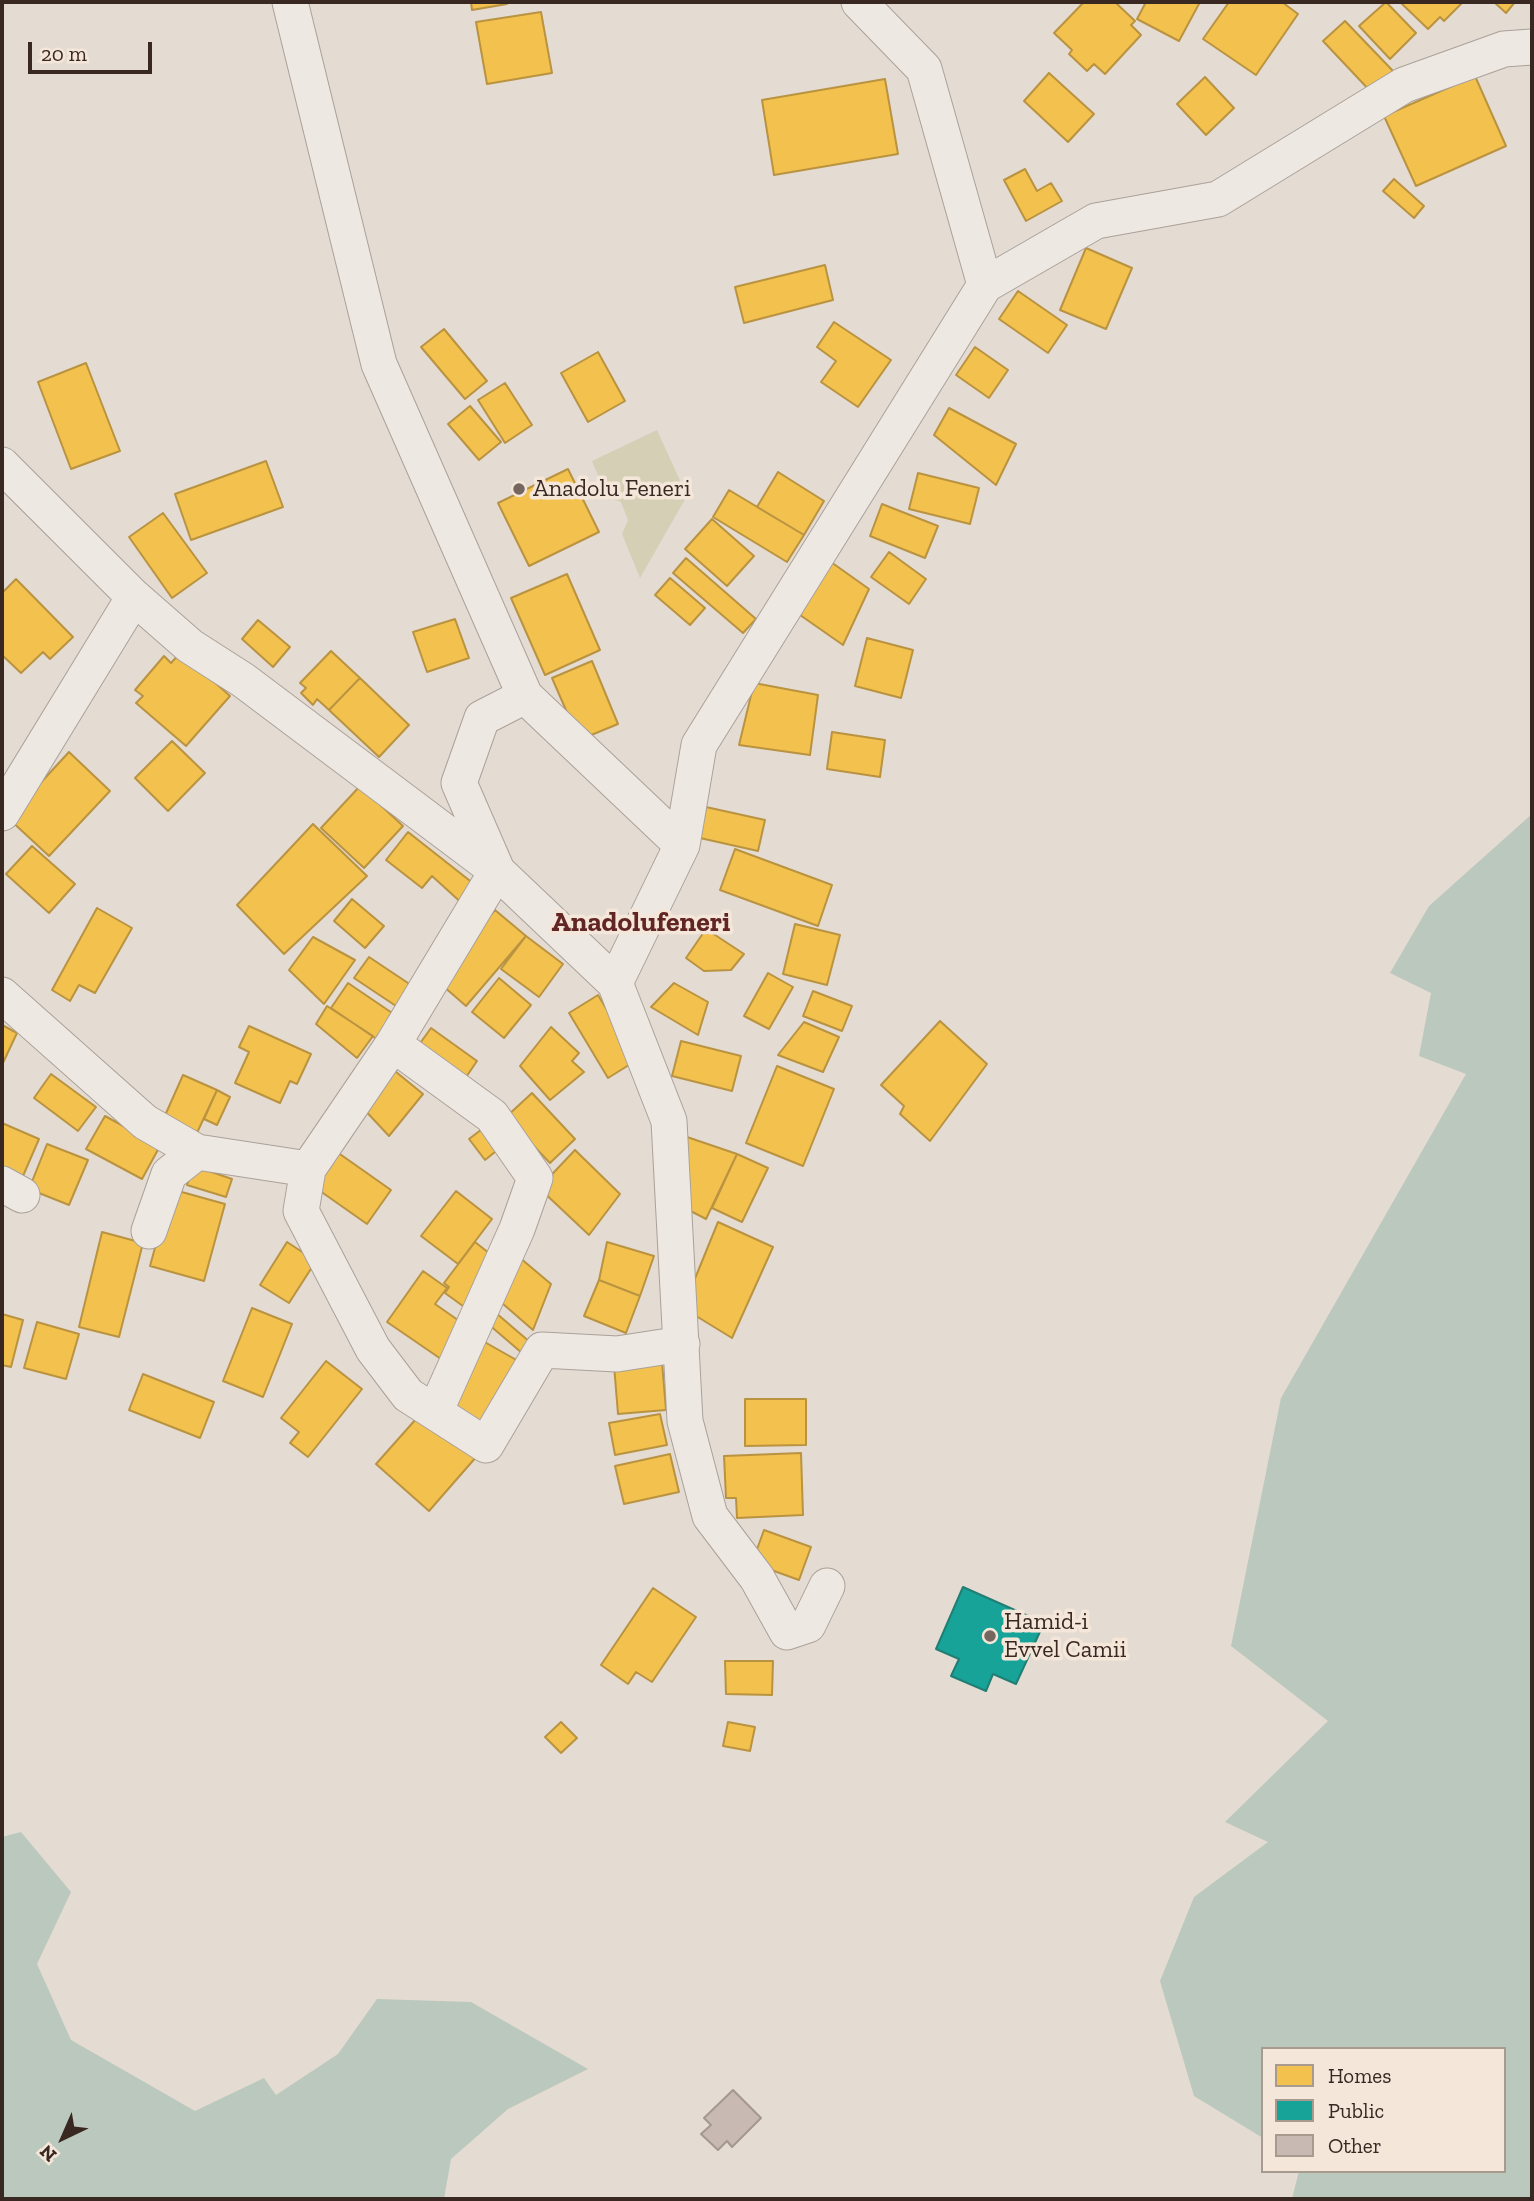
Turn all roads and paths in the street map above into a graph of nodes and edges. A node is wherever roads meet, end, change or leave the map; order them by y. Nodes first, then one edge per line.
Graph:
1 (290, 2) edge
2 (859, 2) edge
3 (1532, 47) edge
4 (985, 285) junction
5 (2, 465) edge
6 (134, 597) junction
7 (525, 696) junction
8 (2, 813) edge
9 (682, 845) junction
10 (497, 871) junction
11 (615, 983) junction
12 (2, 995) edge
13 (393, 1044) junction
14 (197, 1152) junction
15 (308, 1169) junction
16 (149, 1231) dead end
17 (682, 1344) junction
18 (435, 1412) junction
19 (827, 1586) dead end

1 - 7 street
2 - 4 street
3 - 4 street
4 - 9 street
5 - 6 street
6 - 8 street
6 - 10 street
7 - 9 street
7 - 10 street
9 - 11 street
10 - 11 street
10 - 13 street
11 - 17 street
12 - 14 street
13 - 15 street
13 - 18 street
14 - 15 street
14 - 16 street
15 - 18 street
17 - 18 street
17 - 19 street

